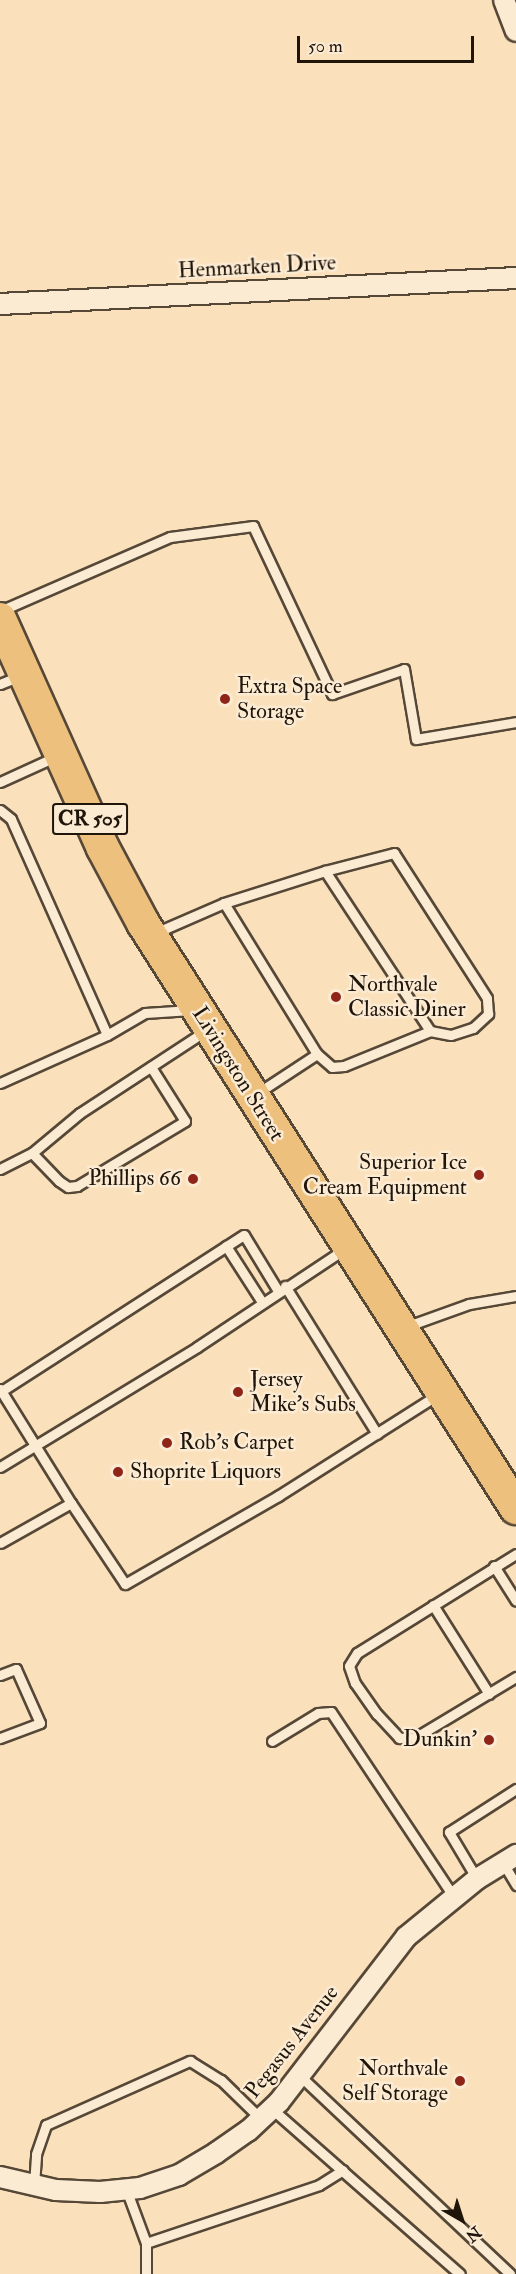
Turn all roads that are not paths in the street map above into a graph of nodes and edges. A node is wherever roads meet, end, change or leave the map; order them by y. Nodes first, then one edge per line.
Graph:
1 (504, 0) edge
2 (516, 31) edge
3 (516, 278) edge
4 (0, 304) edge
5 (0, 611) edge
6 (0, 619) edge
7 (12, 679) edge
8 (516, 722) edge
9 (60, 754) junction
10 (0, 782) edge
11 (0, 810) edge
12 (325, 871) junction
13 (224, 903) junction
14 (150, 935) junction
15 (202, 1019) junction
16 (430, 1031) junction
17 (107, 1035) junction
18 (317, 1054) junction
19 (151, 1067) junction
20 (0, 1083) edge
21 (252, 1097) junction
22 (32, 1153) junction
23 (0, 1169) edge
24 (226, 1246) junction
25 (348, 1246) junction
26 (281, 1288) junction
27 (516, 1296) edge
28 (262, 1302) junction
29 (400, 1329) junction
30 (0, 1391) edge
31 (441, 1393) junction
32 (377, 1434) junction
33 (36, 1446) junction
34 (0, 1467) edge
35 (71, 1503) junction
36 (515, 1505) edge
37 (0, 1543) edge
38 (516, 1554) edge
39 (494, 1566) junction
40 (516, 1601) edge
41 (433, 1605) junction
42 (0, 1675) edge
43 (516, 1677) edge
44 (489, 1694) junction
45 (0, 1738) edge
46 (272, 1741) dead end
47 (516, 1790) edge
48 (509, 1859) edge
49 (477, 1879) junction
50 (516, 1885) edge
51 (454, 1897) junction
52 (299, 2075) junction
53 (267, 2114) junction
54 (343, 2170) junction
55 (0, 2177) edge
56 (33, 2185) junction
57 (126, 2189) junction
58 (146, 2244) junction
59 (146, 2274) edge
60 (460, 2274) edge
61 (510, 2274) edge

1 - 2 street
3 - 4 street, Henmarken Drive
5 - 8 lane
6 - 7 main road, Livingston Street / CR 505
7 - 9 main road, Livingston Street / CR 505
9 - 10 lane
9 - 14 main road, Livingston Street / CR 505
11 - 17 lane
12 - 13 lane
12 - 16 lane
12 - 16 lane
13 - 14 lane
13 - 18 lane
14 - 15 main road, Livingston Street / CR 505
15 - 17 lane
15 - 19 lane
15 - 21 main road, Livingston Street / CR 505
16 - 18 lane
17 - 20 lane
18 - 21 lane
19 - 22 lane
19 - 22 lane
21 - 25 main road, Livingston Street / CR 505
22 - 23 lane
24 - 26 lane
24 - 28 lane
24 - 30 lane
25 - 26 lane
25 - 29 main road, Livingston Street / CR 505
26 - 28 lane
26 - 32 lane
27 - 29 lane
28 - 33 lane
29 - 31 main road, Livingston Street / CR 505
30 - 33 lane
31 - 32 lane
31 - 36 main road, Livingston Street / CR 505
32 - 35 lane
33 - 34 lane
33 - 35 lane
35 - 37 lane
38 - 39 lane
39 - 40 lane
39 - 41 lane
41 - 44 lane
41 - 44 lane
42 - 45 lane
43 - 44 lane
46 - 51 lane
47 - 49 lane
48 - 49 street, Pegasus Avenue
48 - 50 lane
49 - 51 street, Pegasus Avenue
51 - 52 street, Pegasus Avenue
52 - 53 street, Pegasus Avenue
52 - 61 lane
53 - 54 lane
53 - 56 lane
53 - 57 street, Pegasus Avenue
54 - 58 lane
54 - 60 lane
55 - 56 street, Pegasus Avenue
56 - 57 street, Pegasus Avenue
57 - 58 lane
58 - 59 lane

